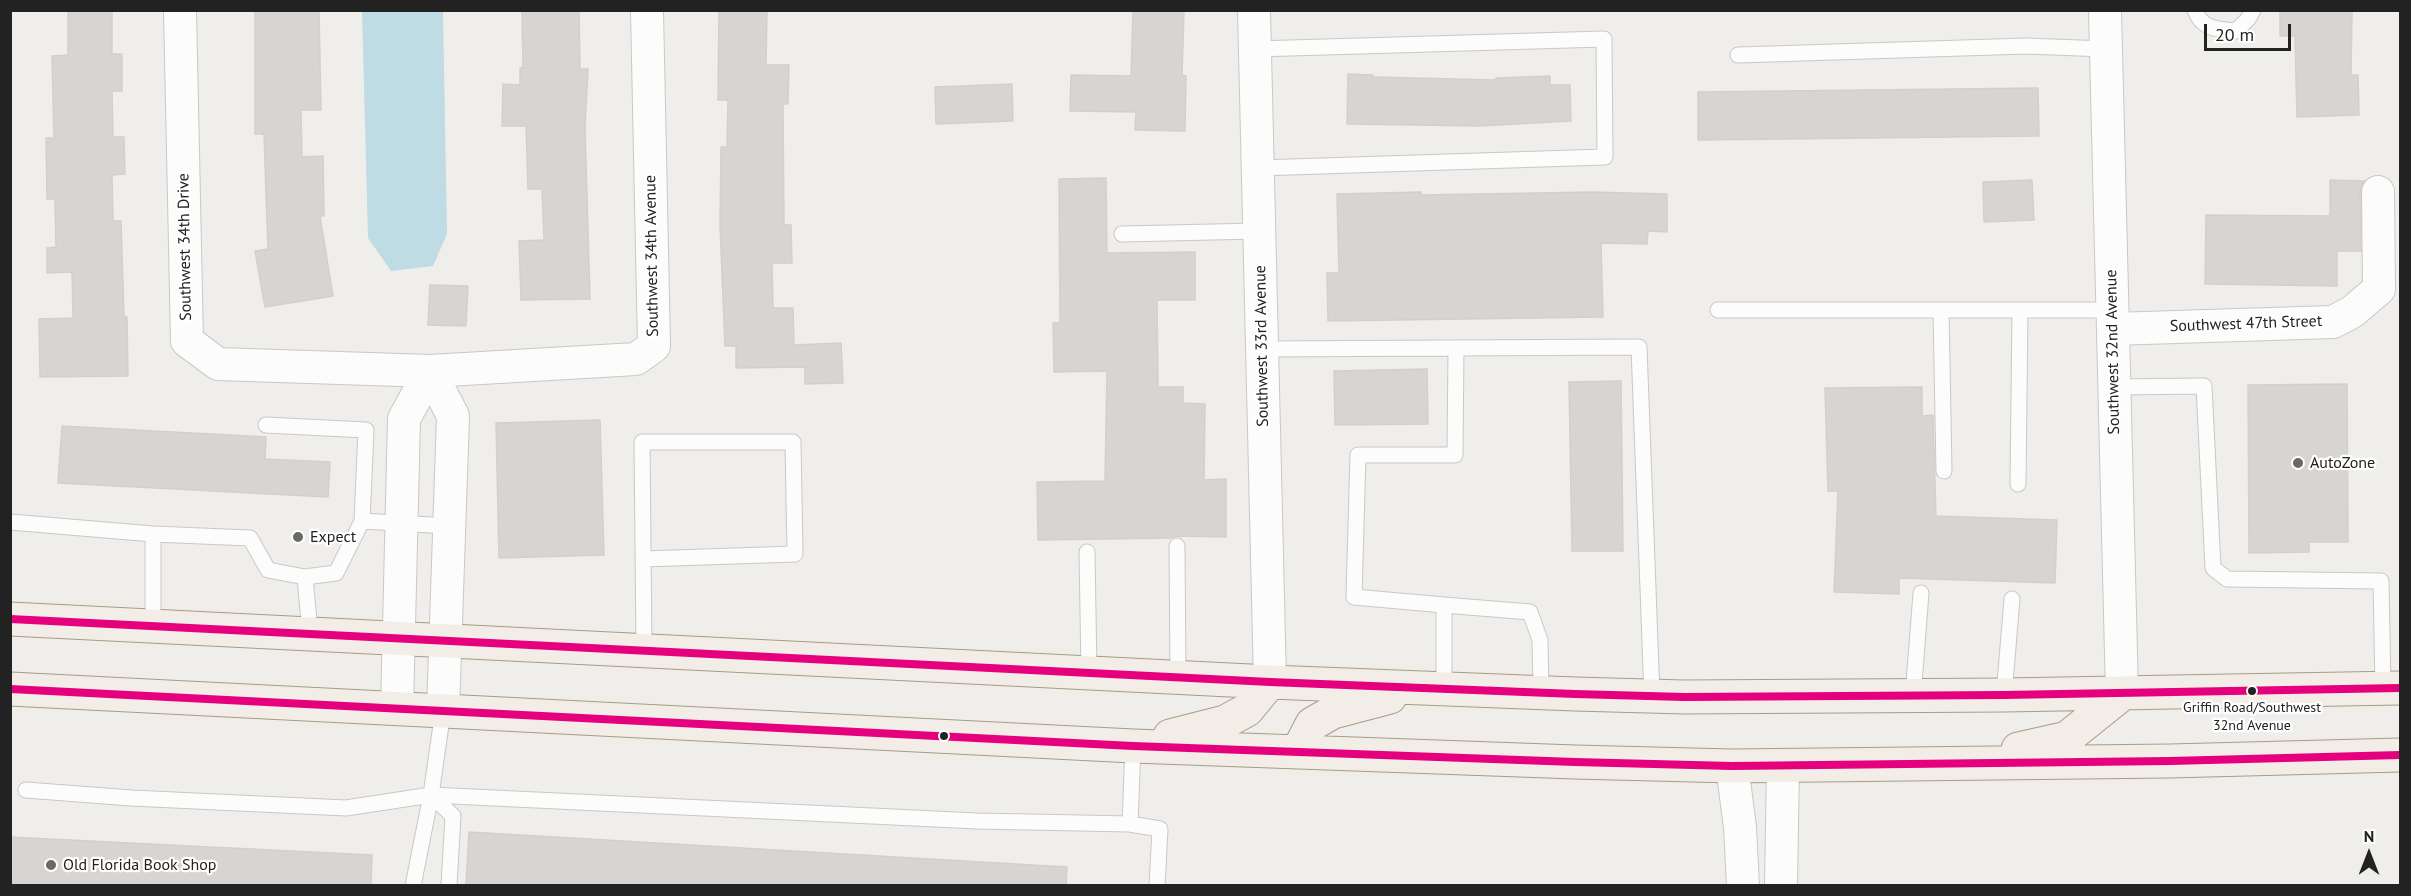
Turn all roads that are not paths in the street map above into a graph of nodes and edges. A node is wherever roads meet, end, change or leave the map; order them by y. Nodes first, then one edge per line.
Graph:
1 (180, 10) edge
2 (647, 10) edge
3 (1254, 10) edge
4 (2105, 10) edge
5 (2196, 10) edge
6 (2253, 10) edge
7 (1255, 49) junction
8 (2106, 49) junction
9 (1738, 55) dead end
10 (1258, 168) junction
11 (2378, 192) dead end
12 (1259, 231) junction
13 (1122, 234) dead end
14 (1718, 310) dead end
15 (1941, 310) junction
16 (2020, 310) junction
17 (2112, 319) junction
18 (1456, 348) junction
19 (1262, 349) junction
20 (430, 371) junction
21 (2114, 387) junction
22 (266, 426) dead end
23 (1944, 471) dead end
24 (2018, 484) dead end
25 (362, 521) junction
26 (10, 522) edge
27 (403, 524) junction
28 (448, 526) junction
29 (153, 534) junction
30 (1177, 546) dead end
31 (1087, 552) dead end
32 (643, 559) junction
33 (305, 577) junction
34 (1921, 593) dead end
35 (2012, 599) dead end
36 (1444, 605) junction
37 (10, 618) edge
38 (153, 625) junction
39 (310, 632) junction
40 (399, 638) junction
41 (445, 641) junction
42 (644, 649) junction
43 (1089, 673) junction
44 (1178, 678) junction
45 (1270, 682) junction
46 (2392, 688) edge
47 (10, 689) edge
48 (1432, 690) junction
49 (1541, 693) junction
50 (2122, 694) junction
51 (2004, 695) junction
52 (1652, 696) junction
53 (1912, 696) junction
54 (397, 708) junction
55 (443, 711) junction
56 (1133, 746) junction
57 (1298, 751) junction
58 (2400, 756) edge
59 (1955, 763) junction
60 (1783, 765) junction
61 (1732, 766) junction
62 (26, 790) dead end
63 (431, 795) junction
64 (1130, 824) junction
65 (413, 885) edge
66 (449, 885) edge
67 (1157, 885) edge
68 (1743, 885) edge
69 (1781, 885) edge

1 - 20 street, Southwest 34th Drive
2 - 20 street, Southwest 34th Avenue
3 - 7 street, Southwest 33rd Avenue
4 - 8 street, Southwest 32nd Avenue
5 - 6 lane
7 - 10 street, Southwest 33rd Avenue
7 - 10 lane
8 - 9 lane
8 - 17 street, Southwest 32nd Avenue
10 - 12 street, Southwest 33rd Avenue
11 - 17 street, Southwest 47th Street
12 - 13 lane
12 - 19 street, Southwest 33rd Avenue
14 - 15 lane
15 - 16 lane
15 - 23 lane
16 - 17 lane
16 - 24 lane
17 - 21 street, Southwest 32nd Avenue
18 - 19 lane
18 - 36 lane
18 - 52 lane
19 - 45 street, Southwest 33rd Avenue
20 - 27 street
20 - 28 street
21 - 46 lane
21 - 50 street, Southwest 32nd Avenue
22 - 25 lane
25 - 27 lane
25 - 33 lane
26 - 29 lane
27 - 28 lane
27 - 40 street
28 - 41 street
29 - 33 lane
29 - 38 lane
30 - 44 lane
31 - 43 lane
32 - 32 lane
32 - 42 lane
33 - 39 lane
34 - 53 lane
35 - 51 lane
36 - 48 lane
36 - 49 lane
37 - 38 main road
38 - 39 main road
39 - 40 main road
40 - 41 main road
40 - 54 street
41 - 42 main road
41 - 55 street
42 - 43 main road
43 - 44 main road
44 - 45 main road
45 - 48 main road
45 - 56 main road
46 - 50 main road
47 - 54 main road
48 - 49 main road
48 - 57 main road
49 - 52 main road
50 - 51 main road
50 - 59 main road
51 - 53 main road
52 - 53 main road
54 - 55 main road
55 - 56 main road
55 - 63 lane
56 - 57 main road
56 - 64 lane
57 - 61 main road
58 - 59 main road
59 - 60 main road
60 - 61 main road
60 - 69 street
61 - 68 street
62 - 63 lane
63 - 64 lane
63 - 65 lane
63 - 66 lane
64 - 67 lane

